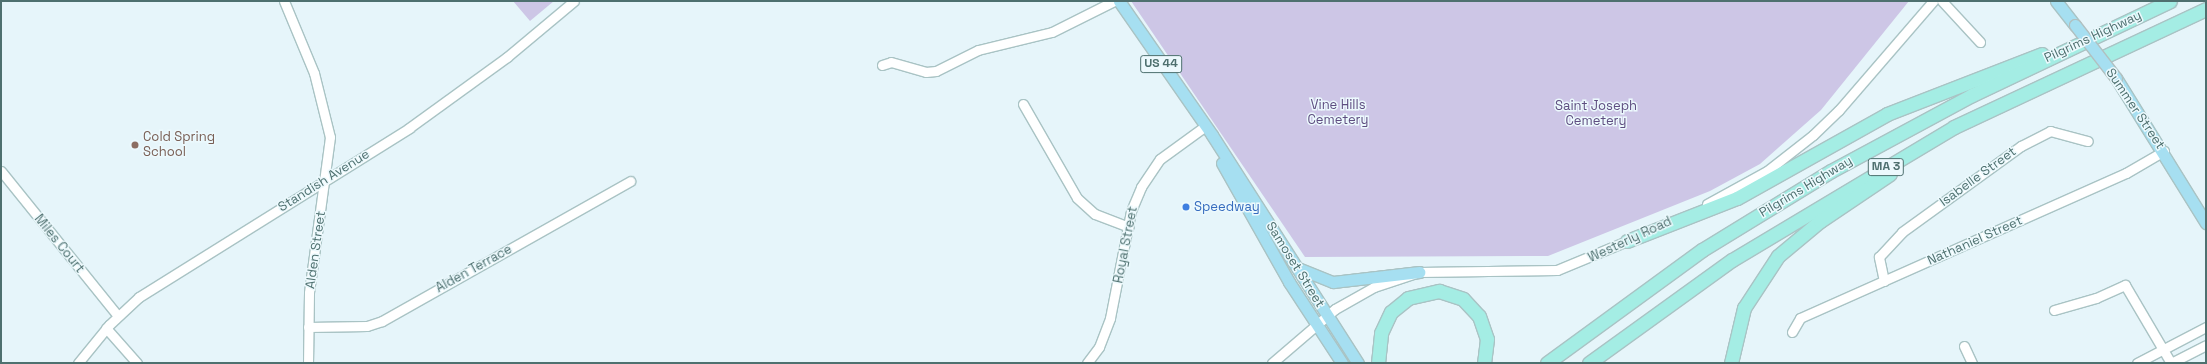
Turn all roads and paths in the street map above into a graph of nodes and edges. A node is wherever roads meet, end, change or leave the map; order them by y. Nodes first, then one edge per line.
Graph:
1 (284, 1) edge
2 (574, 1) edge
3 (1114, 1) edge
4 (1118, 1) edge
5 (1933, 1) edge
6 (1942, 1) edge
7 (2056, 1) edge
8 (2170, 1) edge
9 (2206, 9) edge
10 (1980, 42) dead end
11 (2067, 48) junction
12 (882, 65) dead end
13 (2011, 98) junction
14 (1023, 104) dead end
15 (1204, 127) junction
16 (2088, 141) dead end
17 (2164, 151) junction
18 (1, 171) edge
19 (326, 179) junction
20 (630, 181) dead end
21 (2206, 223) edge
22 (1129, 227) junction
23 (1627, 241) junction
24 (1296, 266) junction
25 (1419, 272) junction
26 (1884, 281) junction
27 (2054, 310) dead end
28 (1327, 315) junction
29 (118, 316) junction
30 (1317, 324) junction
31 (308, 327) junction
32 (2206, 327) edge
33 (106, 328) junction
34 (1792, 332) dead end
35 (2206, 345) edge
36 (1964, 346) dead end
37 (2164, 348) junction
38 (78, 363) edge
39 (137, 363) edge
40 (308, 363) edge
41 (1087, 363) edge
42 (1272, 363) edge
43 (1342, 363) edge
44 (1358, 363) edge
45 (1378, 363) edge
46 (1484, 363) edge
47 (1546, 363) edge
48 (1589, 363) edge
49 (1731, 363) edge
50 (1972, 363) edge
51 (2138, 363) edge
52 (2171, 363) edge

1 - 19 street, Alden Street
2 - 19 street, Standish Avenue
3 - 12 street
4 - 15 main road, Samoset Street / US 44
5 - 23 street, Westerly Road
6 - 10 street
7 - 17 main road, Summer Street, bridge
8 - 11 highway, Pilgrims Highway / MA 3
9 - 13 highway, Pilgrims Highway / MA 3
11 - 23 highway
11 - 47 highway, Pilgrims Highway / MA 3
13 - 48 highway, Pilgrims Highway / MA 3
13 - 49 highway
14 - 22 street
15 - 22 street, Royal Street
15 - 24 main road, Samoset Street / US 44
15 - 30 main road, Samoset Street / US 44
16 - 26 street, Isabelle Street
17 - 21 main road, Summer Street
17 - 26 street, Nathaniel Street
18 - 29 street, Miles Court
19 - 29 street, Standish Avenue
19 - 31 street, Alden Street
20 - 31 street, Alden Terrace
22 - 41 street, Royal Street
23 - 25 street, Westerly Road
24 - 25 main road
24 - 28 main road, Samoset Street / US 44
25 - 28 street, Westerly Road
26 - 34 street, Nathaniel Street
27 - 37 street
28 - 30 street, Westerly Road
28 - 44 main road, Samoset Street / US 44
29 - 33 street, Standish Avenue
30 - 42 street, Westerly Road
30 - 43 main road, Samoset Street / US 44
31 - 40 street, Alden Street
32 - 37 street
33 - 38 street, Standish Avenue
33 - 39 street
35 - 52 street
36 - 50 street
37 - 51 street
37 - 52 street
45 - 46 highway

